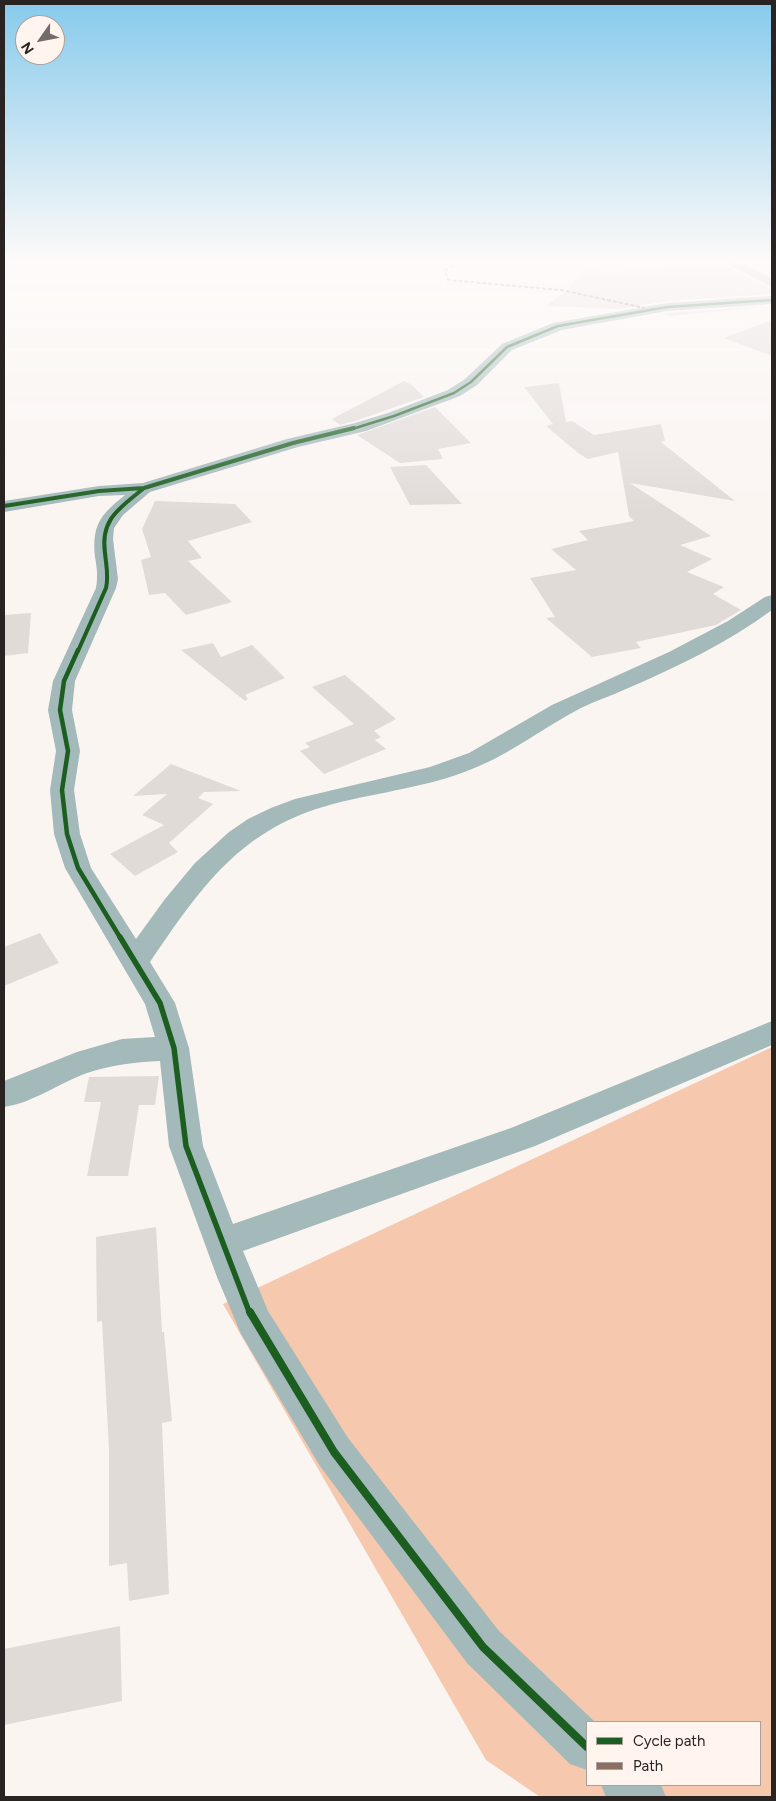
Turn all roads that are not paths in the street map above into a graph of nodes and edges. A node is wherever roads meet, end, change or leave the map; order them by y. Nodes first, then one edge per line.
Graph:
1 (517, 343) edge
2 (144, 488) junction
3 (4, 506) edge
4 (772, 601) edge
5 (134, 962) junction
6 (772, 1032) edge
7 (174, 1048) junction
8 (4, 1094) edge
9 (222, 1243) junction
10 (586, 1746) edge
11 (626, 1786) edge
12 (642, 1797) edge

1 - 2 street
2 - 3 street
2 - 5 street
4 - 5 street
5 - 7 street
6 - 9 street
7 - 8 street
7 - 9 street
9 - 10 street
11 - 12 street

